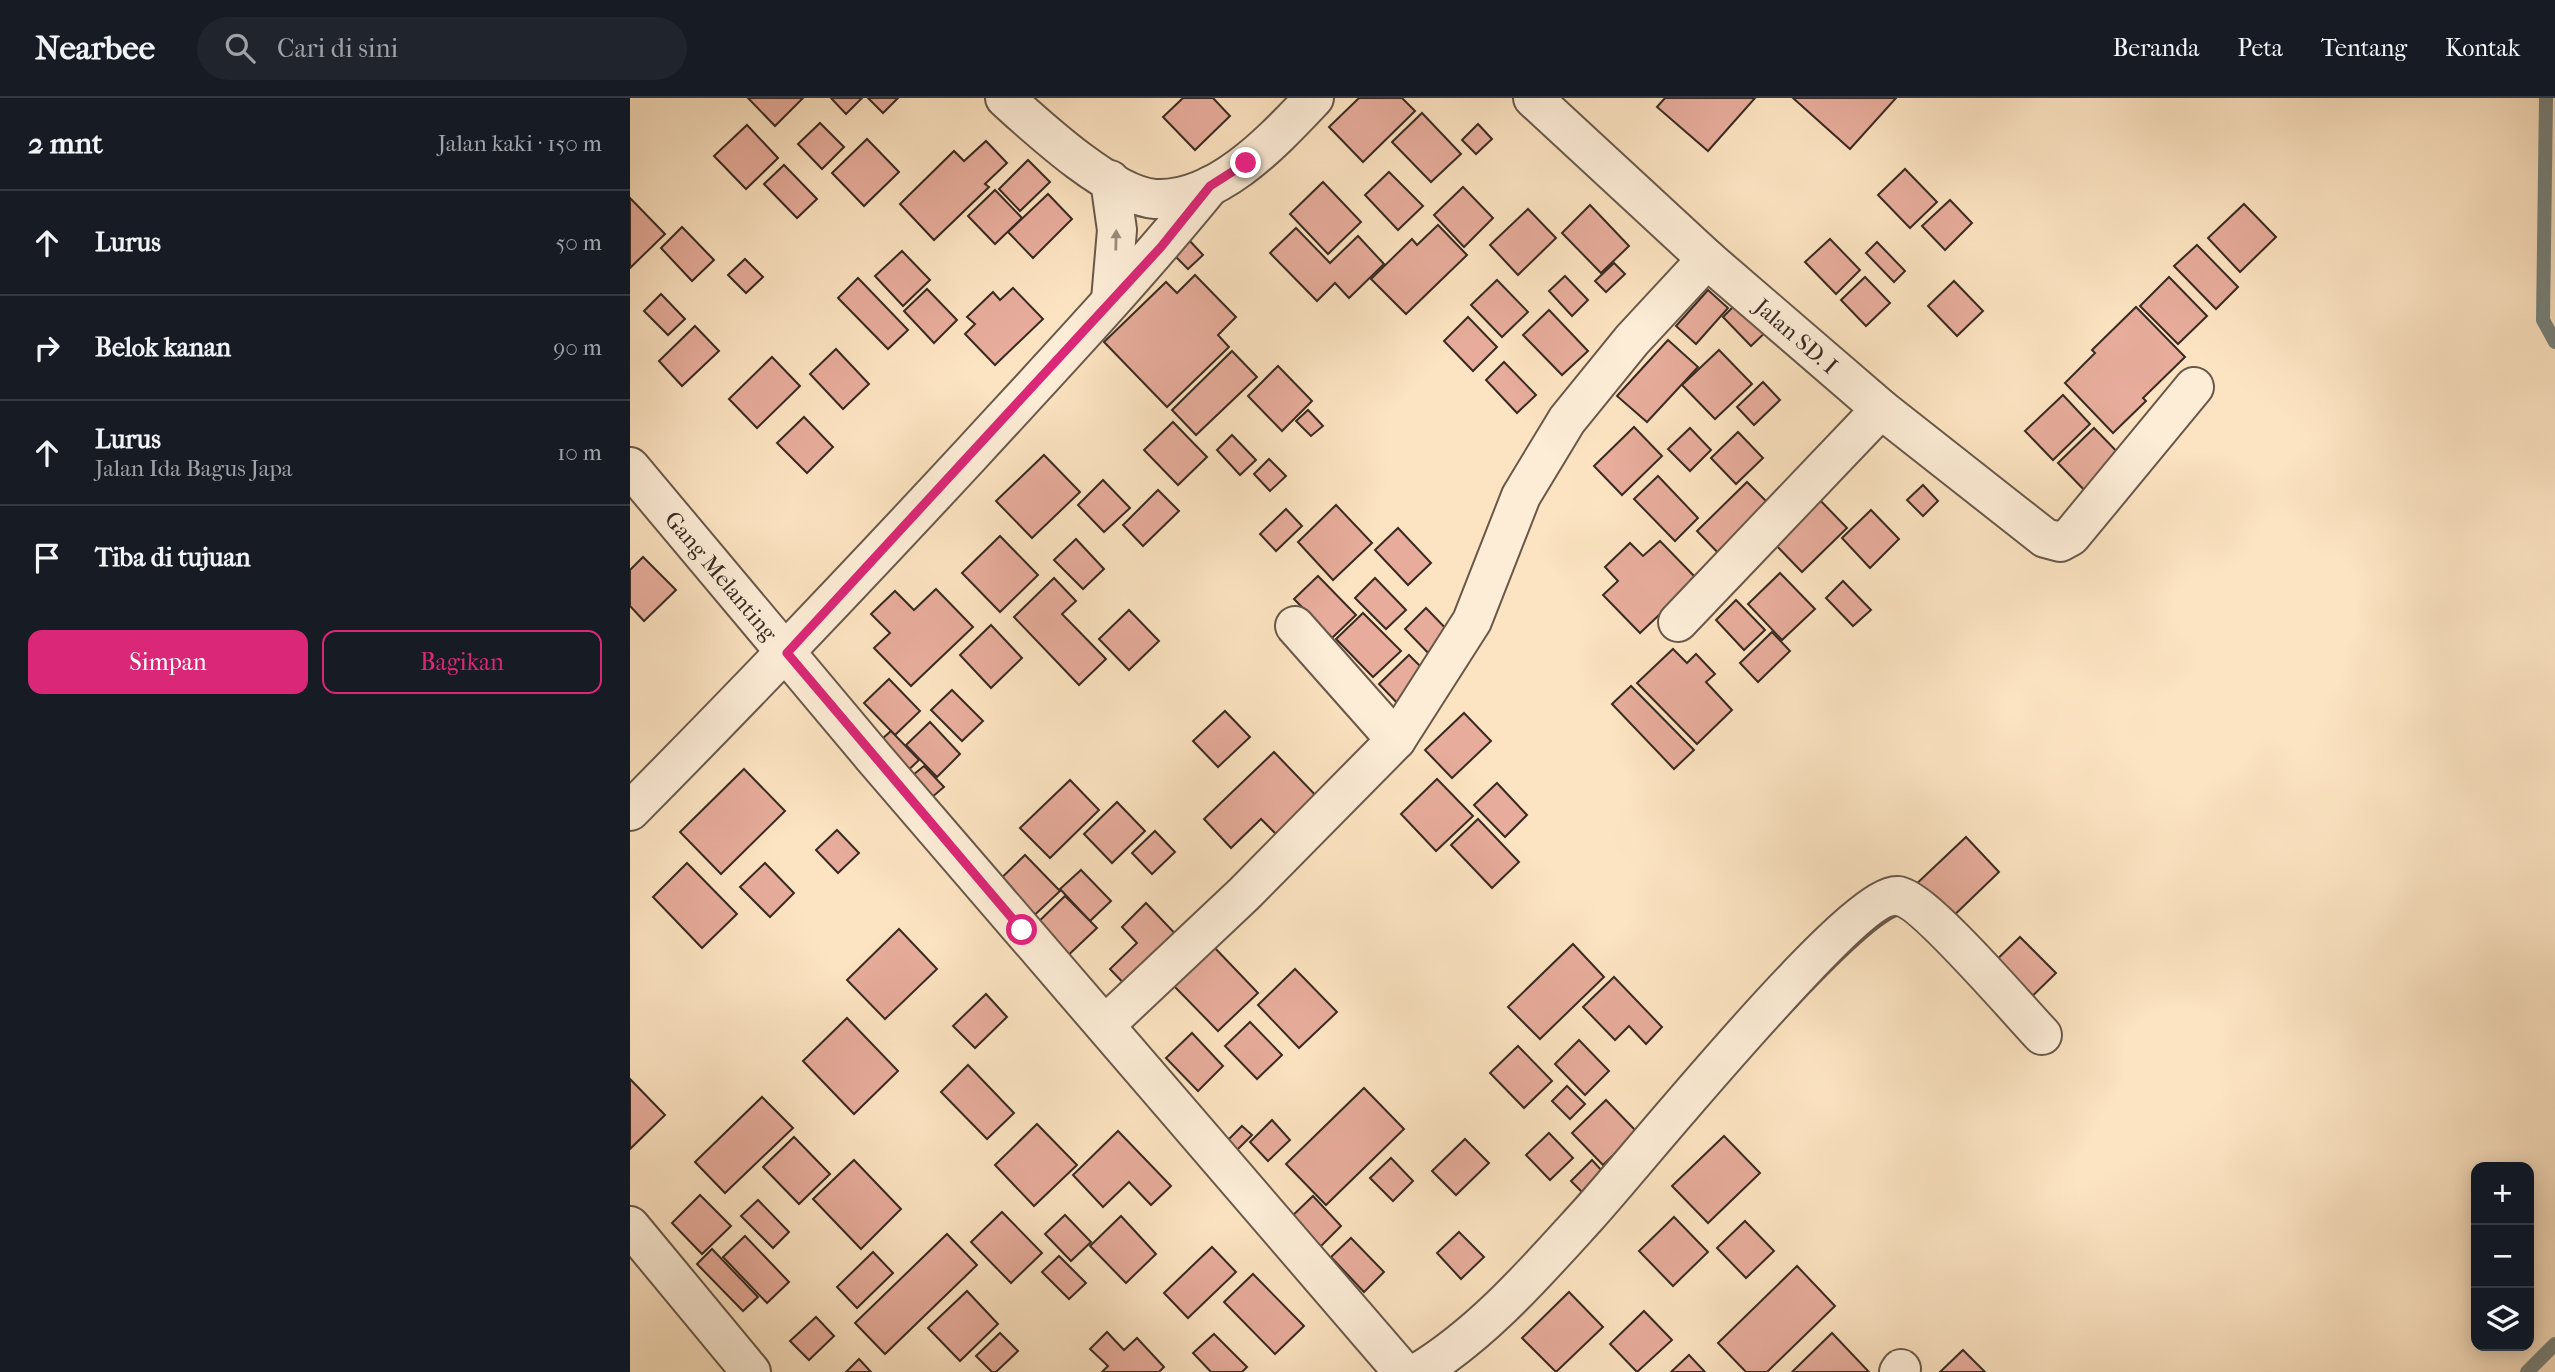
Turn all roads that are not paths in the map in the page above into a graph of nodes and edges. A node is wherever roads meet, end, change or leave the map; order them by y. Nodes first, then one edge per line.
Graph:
1 (1005, 98) edge
2 (1314, 98) edge
3 (1533, 98) edge
4 (1110, 180) junction
5 (1210, 186) junction
6 (1707, 259) junction
7 (1111, 300) junction
8 (2194, 387) dead end
9 (1881, 409) junction
10 (630, 467) edge
11 (1678, 621) dead end
12 (1295, 626) dead end
13 (787, 653) junction
14 (1396, 740) junction
15 (630, 811) edge
16 (1105, 1025) junction
17 (2042, 1035) dead end
18 (630, 1226) edge
19 (751, 1372) edge
20 (1404, 1372) edge
21 (1419, 1372) edge

1 - 4 street
2 - 5 street
3 - 6 street, Jalan SD. I
4 - 5 street
7 -> 4 street
5 - 7 street
6 - 9 street, Jalan SD. I
6 - 14 street
7 - 13 street
8 - 9 street, Jalan SD. I
9 - 11 street
10 - 13 street, Gang Melanting
12 - 14 street
13 - 15 street
13 - 16 street, Gang Melanting
14 - 16 street
16 - 20 street, Gang Melanting
17 - 21 street
18 - 19 street

